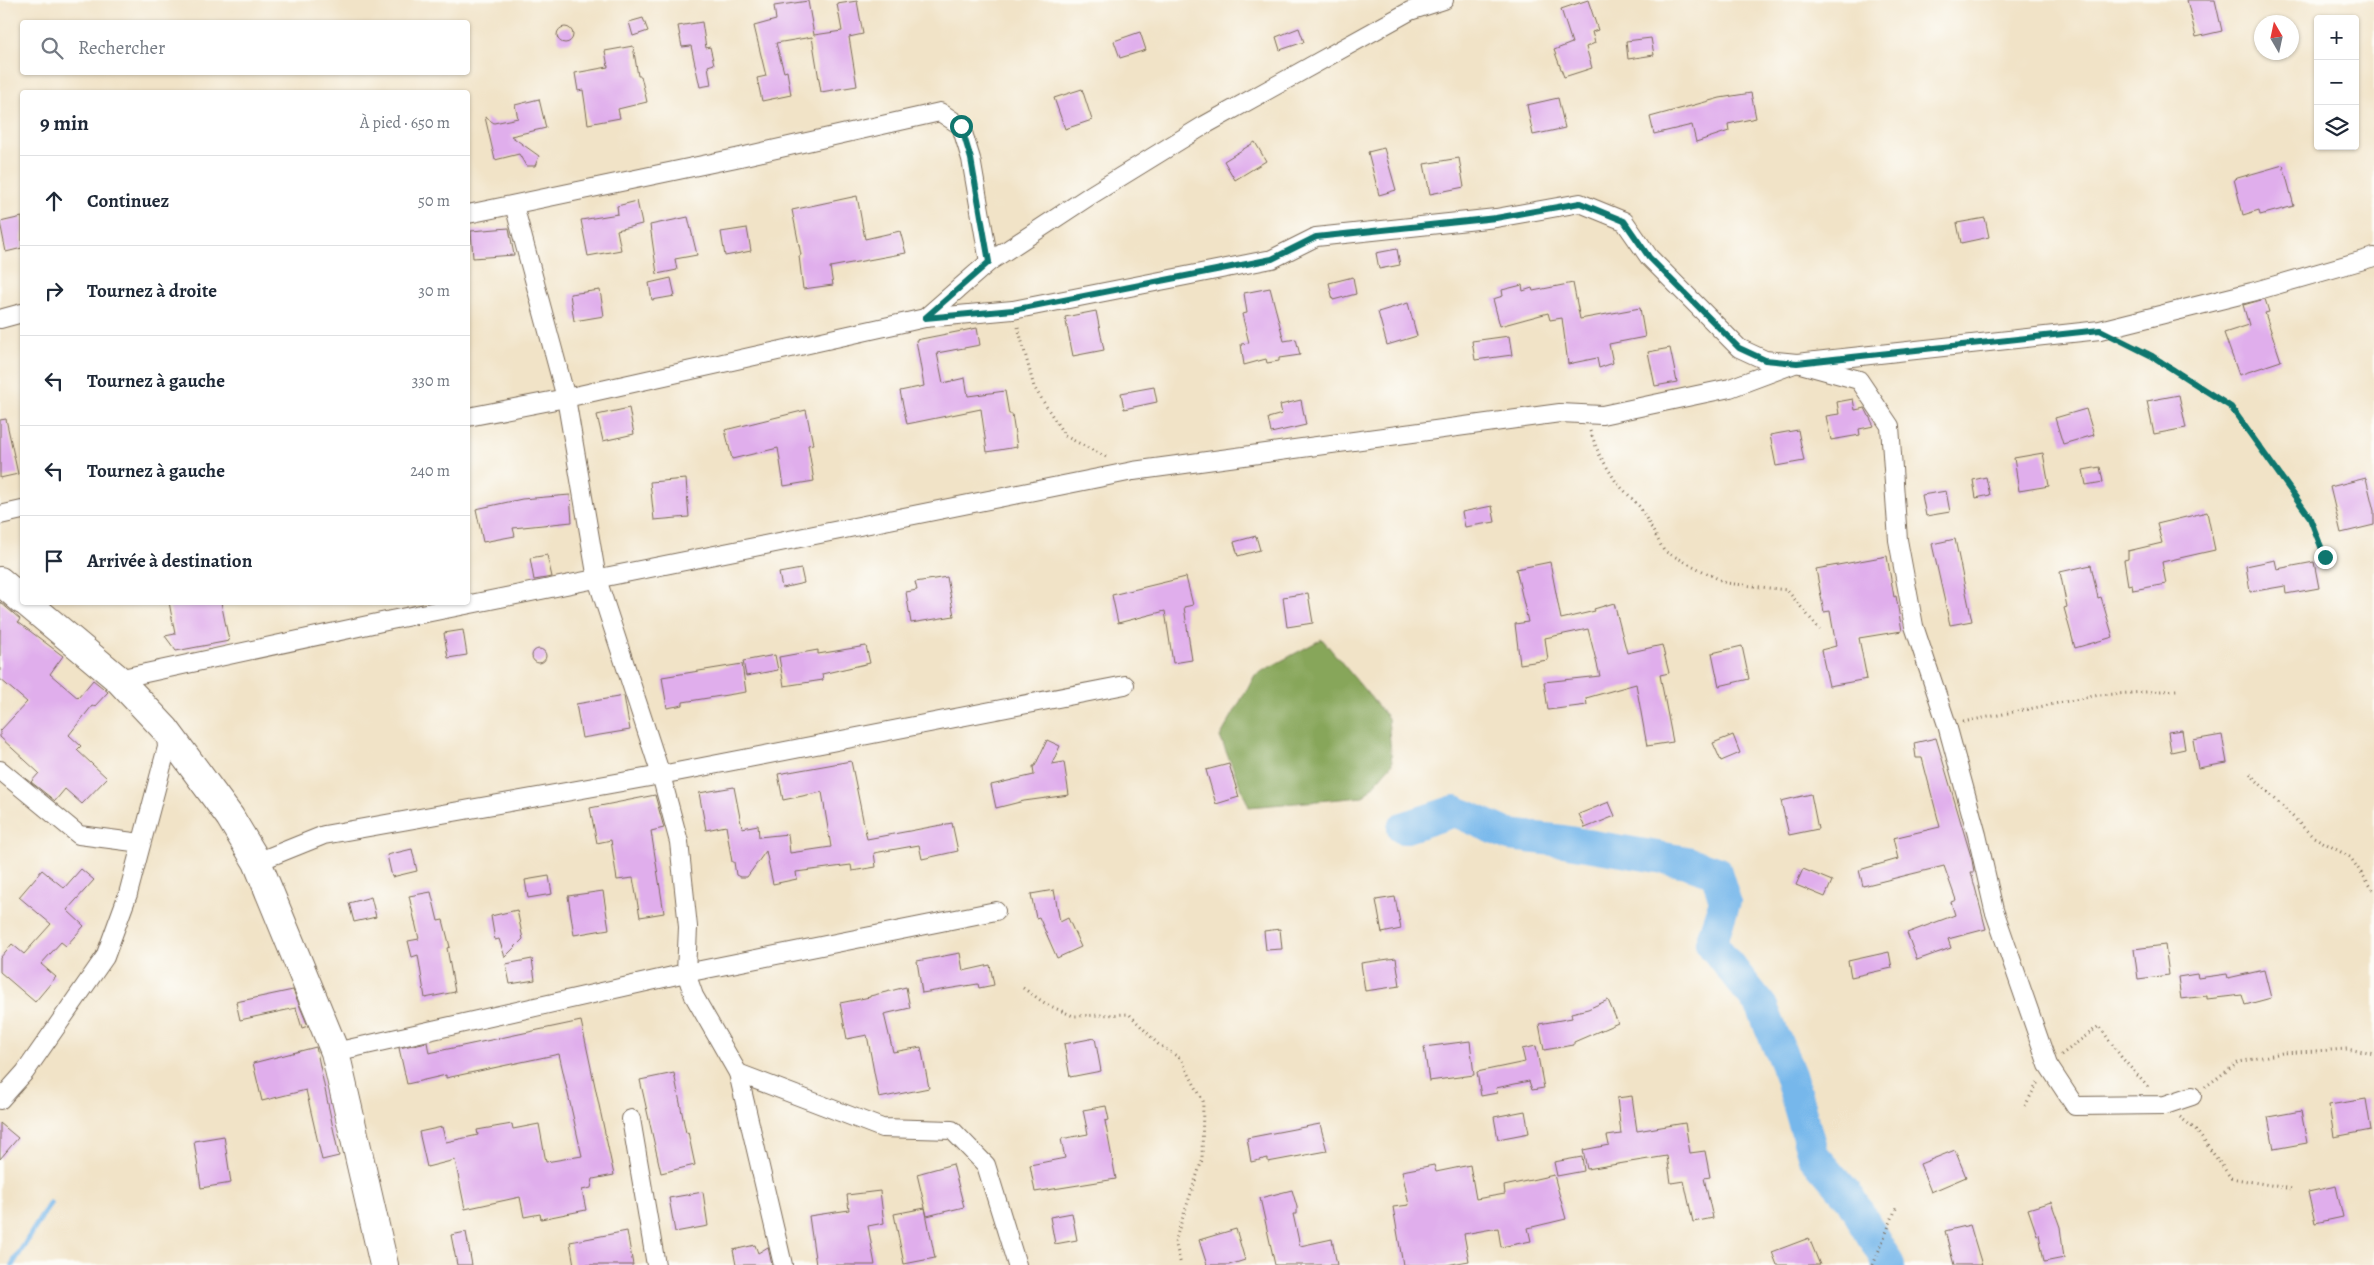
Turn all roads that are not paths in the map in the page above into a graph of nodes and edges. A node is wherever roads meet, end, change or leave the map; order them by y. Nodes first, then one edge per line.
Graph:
1 (1444, 0) edge
2 (514, 204) junction
3 (470, 214) edge
4 (2374, 257) edge
5 (989, 262) junction
6 (20, 314) edge
7 (925, 318) junction
8 (0, 319) edge
9 (1797, 363) junction
10 (566, 398) junction
11 (470, 418) edge
12 (20, 510) edge
13 (0, 515) edge
14 (597, 579) junction
15 (0, 581) edge
16 (20, 598) edge
17 (470, 604) edge
18 (30, 605) edge
19 (466, 605) edge
20 (118, 679) junction
21 (1125, 685) dead end
22 (165, 729) junction
23 (0, 770) edge
24 (661, 775) junction
25 (141, 843) junction
26 (257, 862) junction
27 (996, 911) dead end
28 (686, 972) junction
29 (335, 1052) junction
30 (738, 1073) junction
31 (2192, 1096) road end
32 (0, 1100) edge
33 (631, 1119) dead end
34 (384, 1265) edge
35 (656, 1265) edge
36 (783, 1265) edge
37 (1016, 1265) edge

1 - 5 street
2 - 3 street
2 - 5 street
2 - 10 street
4 - 9 street
5 - 7 street
6 - 8 street
7 - 9 street
7 - 10 street
9 - 14 street
9 - 31 street
10 - 11 street
10 - 14 street
12 - 13 street
14 - 17 street
14 - 24 street
15 - 16 highway
18 - 20 highway
19 - 20 street
20 - 22 highway
21 - 24 street
22 - 25 street
22 - 26 highway
23 - 25 street
24 - 26 street
24 - 28 street
25 - 32 street
26 - 29 highway
27 - 28 street
28 - 29 street
28 - 30 street
29 - 34 highway
30 - 36 street
30 - 37 street
33 - 35 street

